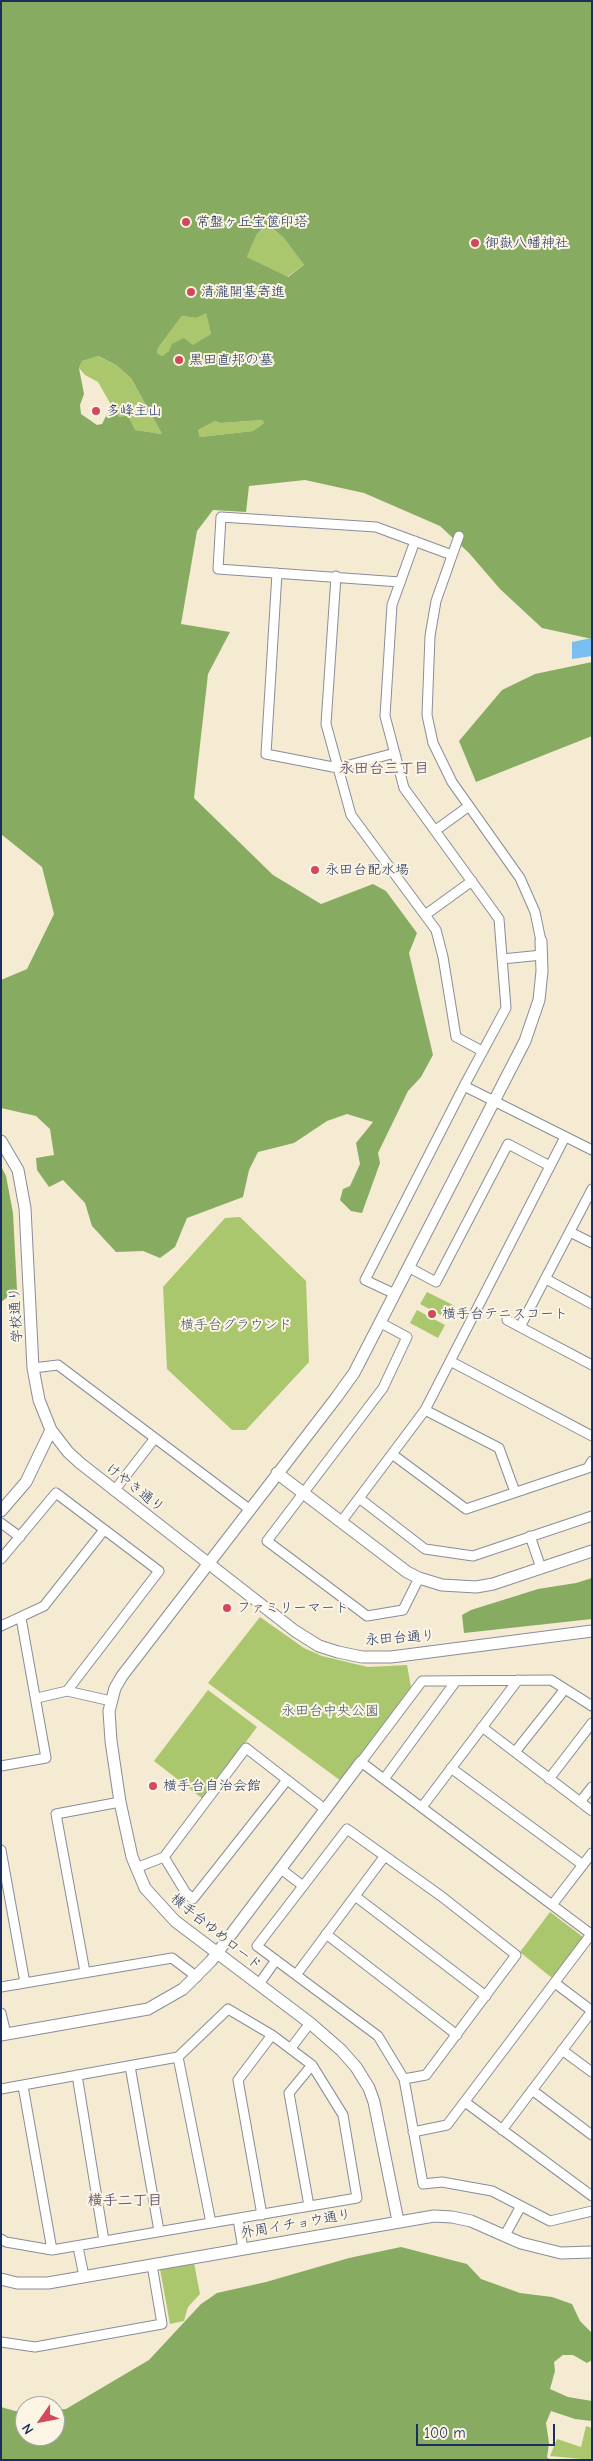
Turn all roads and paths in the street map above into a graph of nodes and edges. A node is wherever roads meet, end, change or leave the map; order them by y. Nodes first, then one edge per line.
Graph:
1 (459, 536) dead end
2 (415, 541) junction
3 (452, 555) junction
4 (278, 573) junction
5 (336, 576) junction
6 (400, 582) junction
7 (395, 753) junction
8 (338, 768) junction
9 (469, 806) junction
10 (436, 830) junction
11 (472, 881) junction
12 (425, 915) junction
13 (541, 941) joint
14 (542, 955) junction
15 (502, 958) junction
16 (482, 1051) junction
17 (464, 1086) junction
18 (494, 1101) junction
19 (565, 1137) junction
20 (1, 1141) edge
21 (592, 1150) edge
22 (550, 1166) junction
23 (592, 1189) edge
24 (570, 1232) junction
25 (592, 1243) edge
26 (408, 1267) junction
27 (546, 1279) junction
28 (395, 1294) junction
29 (592, 1304) edge
30 (507, 1320) dead end
31 (380, 1323) junction
32 (520, 1327) junction
33 (450, 1362) junction
34 (592, 1365) edge
35 (33, 1368) junction
36 (425, 1410) junction
37 (51, 1430) junction
38 (592, 1436) edge
39 (155, 1438) junction
40 (392, 1454) junction
41 (592, 1461) edge
42 (277, 1474) junction
43 (114, 1491) junction
44 (515, 1492) junction
45 (302, 1493) junction
46 (359, 1498) junction
47 (249, 1509) junction
48 (1, 1511) edge
49 (592, 1516) edge
50 (341, 1522) junction
51 (1, 1523) edge
52 (104, 1530) junction
53 (530, 1536) junction
54 (20, 1537) junction
55 (592, 1551) edge
56 (1, 1559) edge
57 (208, 1563) junction
58 (541, 1568) junction
59 (419, 1578) junction
60 (21, 1618) junction
61 (1, 1626) edge
62 (592, 1631) edge
63 (518, 1680) junction
64 (456, 1681) junction
65 (565, 1689) junction
66 (67, 1690) junction
67 (37, 1698) junction
68 (111, 1701) junction
69 (592, 1706) edge
70 (592, 1723) edge
71 (482, 1728) junction
72 (515, 1752) junction
73 (361, 1762) junction
74 (1, 1766) edge
75 (451, 1768) junction
76 (384, 1779) junction
77 (549, 1779) junction
78 (288, 1780) junction
79 (592, 1787) edge
80 (120, 1802) junction
81 (580, 1802) junction
82 (422, 1807) junction
83 (326, 1810) junction
84 (592, 1811) edge
85 (1, 1850) edge
86 (592, 1854) edge
87 (164, 1856) junction
88 (384, 1856) junction
89 (583, 1865) junction
90 (136, 1868) junction
91 (280, 1869) junction
92 (303, 1886) junction
93 (355, 1896) junction
94 (552, 1905) junction
95 (592, 1933) edge
96 (326, 1934) junction
97 (217, 1953) junction
98 (276, 1960) junction
99 (85, 1972) junction
100 (296, 1975) junction
101 (197, 1977) junction
102 (25, 1983) junction
103 (554, 1983) junction
104 (259, 1984) junction
105 (1, 1987) edge
106 (486, 1996) junction
107 (592, 2011) edge
108 (1, 2013) edge
109 (310, 2023) junction
110 (3, 2035) edge
111 (272, 2035) junction
112 (456, 2035) junction
113 (291, 2048) junction
114 (562, 2050) junction
115 (178, 2057) junction
116 (312, 2065) junction
117 (130, 2066) junction
118 (592, 2072) edge
119 (77, 2075) junction
120 (404, 2079) junction
121 (24, 2086) junction
122 (1, 2089) edge
123 (532, 2090) junction
124 (465, 2102) junction
125 (502, 2130) junction
126 (413, 2132) junction
127 (592, 2135) edge
128 (592, 2196) edge
129 (309, 2206) junction
130 (521, 2206) junction
131 (592, 2211) edge
132 (262, 2215) junction
133 (238, 2219) junction
134 (398, 2221) junction
135 (211, 2223) junction
136 (159, 2231) junction
137 (505, 2235) junction
138 (1, 2240) edge
139 (104, 2241) junction
140 (78, 2247) junction
141 (243, 2249) junction
142 (52, 2250) junction
143 (592, 2252) edge
144 (152, 2265) junction
145 (84, 2276) junction
146 (1, 2279) edge
147 (1, 2342) edge

1 - 3 street
2 - 3 street
2 - 4 street
2 - 6 street
3 - 9 street
4 - 5 street
4 - 8 street
5 - 6 street
5 - 8 street
6 - 7 street
7 - 8 street
7 - 10 street
8 - 12 street
9 - 10 street
9 - 13 street
10 - 11 street
11 - 12 street
11 - 15 street
12 - 16 street
13 - 14 street, 横手台ゆめロード
14 - 15 street
14 - 18 street, 横手台ゆめロード
15 - 16 street
16 - 17 street
17 - 18 street
17 - 28 street
18 - 19 street
18 - 26 street, 横手台ゆめロード
19 - 21 street
19 - 22 street
20 - 35 street, 学校通り
22 - 26 street
22 - 33 street
23 - 24 street
24 - 25 street
24 - 27 street
26 - 28 street, 横手台ゆめロード
27 - 29 street
27 - 32 street
28 - 31 street, 横手台ゆめロード
30 - 32 street
31 - 42 street, 横手台ゆめロード
31 - 45 street
32 - 34 street
33 - 36 street
33 - 38 street
35 - 37 street, 学校通り
35 - 39 street
36 - 40 street
36 - 44 street
37 - 43 street, けやき通り
37 - 48 street
39 - 43 street
39 - 47 street
40 - 44 street
40 - 46 street
41 - 44 street
42 - 45 street
42 - 47 street, 横手台ゆめロード
43 - 57 street, けやき通り
45 - 50 street
45 - 59 street
46 - 50 street
46 - 53 street
47 - 57 street, 横手台ゆめロード
49 - 53 street
50 - 59 street
51 - 54 street
52 - 54 street
52 - 60 street
52 - 66 street
53 - 58 street
54 - 56 street
55 - 58 street
57 - 62 street, 永田台通り
57 - 68 street, 横手台ゆめロード
58 - 59 street
60 - 61 street
60 - 67 street
63 - 64 street
63 - 65 street
63 - 71 street
64 - 73 street
64 - 76 street
65 - 69 street
65 - 72 street
66 - 67 street
66 - 68 street
67 - 74 street
68 - 80 street, 横手台ゆめロード
70 - 77 street
71 - 72 street
71 - 75 street
72 - 77 street
73 - 76 street
73 - 83 street
75 - 82 street
75 - 89 street
76 - 82 street
77 - 81 street
78 - 83 street
78 - 87 street
78 - 87 street
79 - 81 street
80 - 90 street, 横手台ゆめロード
80 - 99 street
81 - 84 street
82 - 94 street
83 - 91 street
85 - 102 street
86 - 89 street
87 - 90 street
88 - 92 street
88 - 93 street
88 - 106 street
89 - 94 street
90 - 97 street, 横手台ゆめロード
91 - 92 street
91 - 97 street
92 - 98 street
93 - 96 street
93 - 106 street
94 - 95 street
95 - 103 street
96 - 100 street
96 - 112 street
97 - 101 street
97 - 104 street, 横手台ゆめロード
98 - 100 street
98 - 104 street
99 - 101 street
99 - 102 street
100 - 120 street
101 - 110 street
102 - 105 street
103 - 107 street
103 - 124 street
104 - 109 street, 横手台ゆめロード
106 - 112 street
107 - 114 street
108 - 110 street
109 - 113 street
109 - 134 street, 横手台ゆめロード
111 - 113 street
111 - 115 street
111 - 132 street
112 - 120 street
113 - 116 street
114 - 118 street
114 - 123 street
115 - 117 street
115 - 135 street
116 - 129 street
116 - 129 street
117 - 119 street
117 - 136 street
119 - 121 street
119 - 139 street
120 - 126 street
121 - 122 street
121 - 142 street
123 - 125 street
123 - 127 street
124 - 125 street
124 - 126 street
125 - 128 street
126 - 130 street
129 - 132 street
130 - 131 street
130 - 137 street
132 - 133 street
133 - 135 street
133 - 141 street
134 - 137 street, 外周イチョウ通り
134 - 141 street, 外周イチョウ通り
135 - 136 street
136 - 139 street
137 - 143 street, 外周イチョウ通り
138 - 142 street
139 - 140 street
140 - 142 street
140 - 145 street
141 - 144 street, 外周イチョウ通り
144 - 145 street, 外周イチョウ通り
144 - 147 street
145 - 146 street, 外周イチョウ通り

